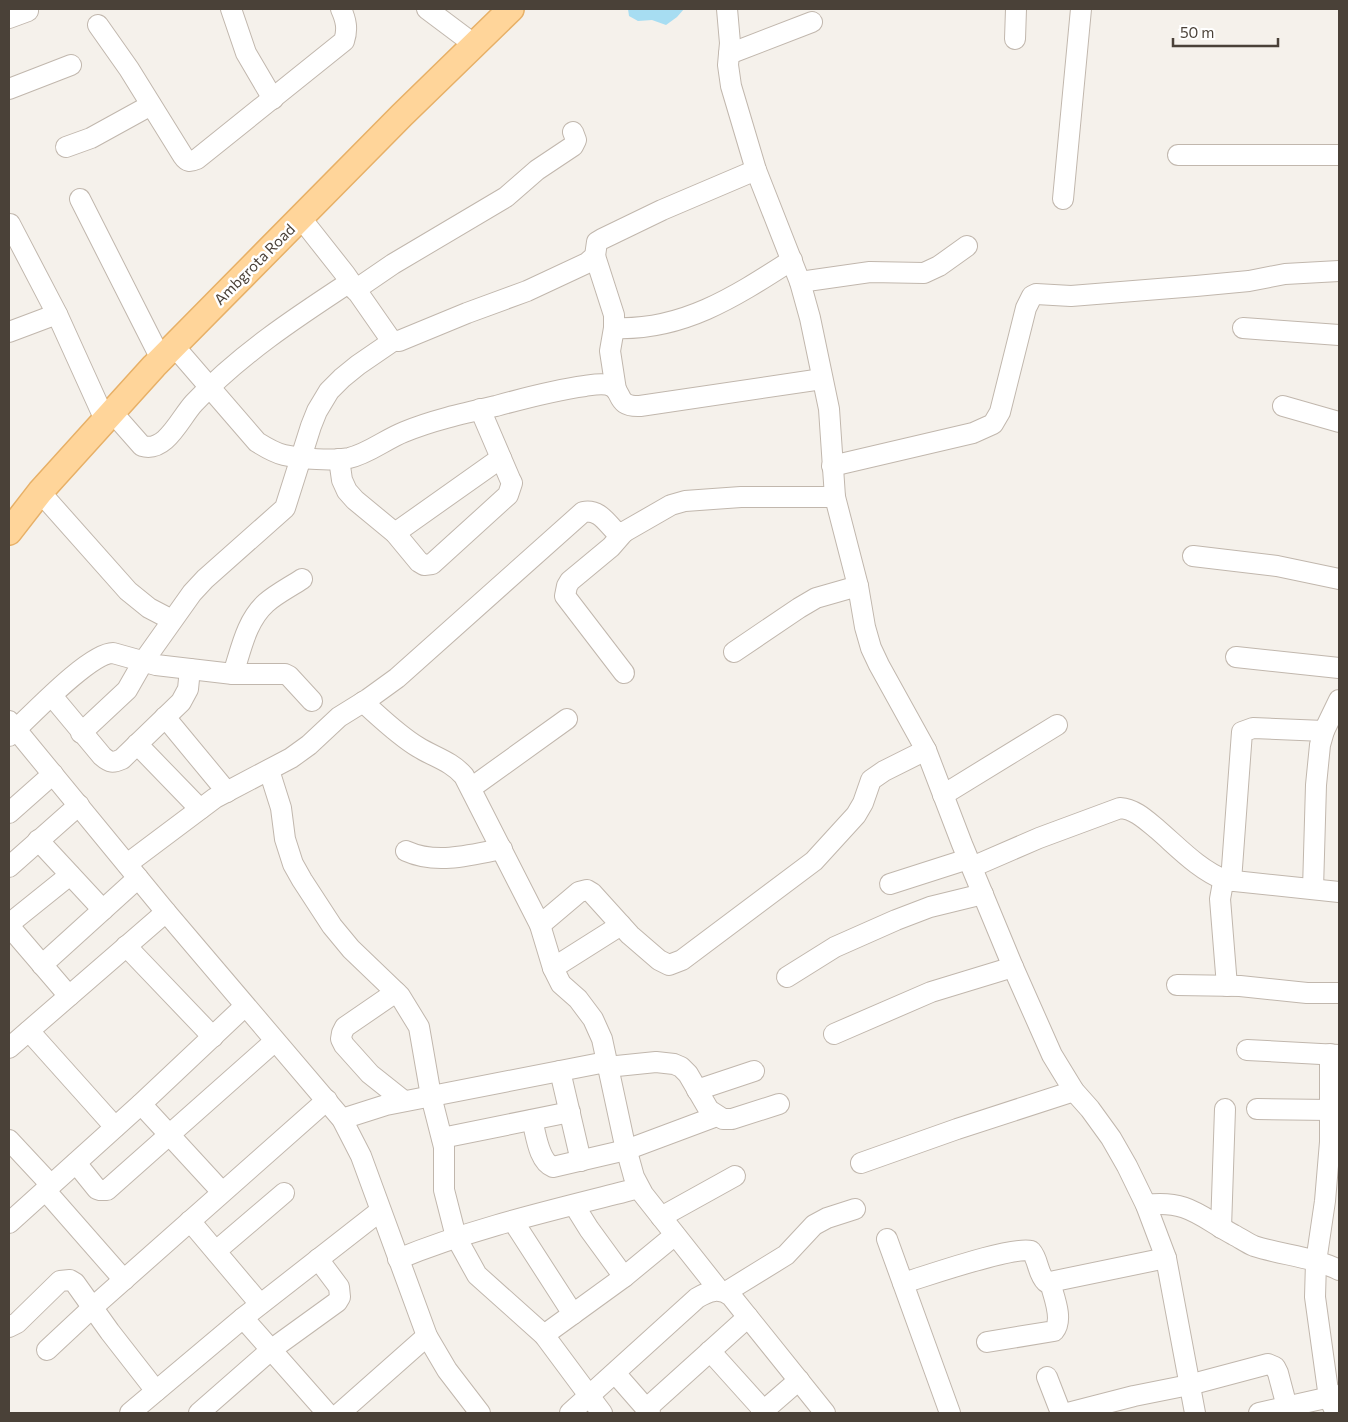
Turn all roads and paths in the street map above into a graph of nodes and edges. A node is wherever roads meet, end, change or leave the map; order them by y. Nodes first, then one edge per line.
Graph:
1 (231, 9) edge
2 (341, 9) edge
3 (427, 9) edge
4 (511, 9) edge
5 (727, 9) edge
6 (1016, 9) edge
7 (1082, 9) edge
8 (28, 12) dead end
9 (9, 18) edge
10 (812, 22) dead end
11 (98, 25) dead end
12 (1015, 39) dead end
13 (476, 45) junction
14 (729, 54) junction
15 (71, 65) dead end
16 (9, 89) edge
17 (273, 99) junction
18 (152, 105) junction
19 (573, 132) dead end
20 (66, 147) dead end
21 (1178, 155) dead end
22 (1339, 155) edge
23 (756, 170) junction
24 (80, 199) dead end
25 (1063, 199) dead end
26 (300, 217) junction
27 (10, 224) dead end
28 (967, 246) dead end
29 (595, 256) junction
30 (792, 260) junction
31 (1339, 271) edge
32 (800, 282) junction
33 (353, 286) junction
34 (56, 314) junction
35 (614, 328) junction
36 (1243, 328) dead end
37 (9, 332) edge
38 (1339, 336) edge
39 (394, 341) junction
40 (167, 352) junction
41 (822, 379) junction
42 (210, 387) junction
43 (616, 390) junction
44 (1283, 406) dead end
45 (480, 409) junction
46 (109, 416) junction
47 (1339, 422) edge
48 (302, 457) junction
49 (501, 458) junction
50 (338, 459) junction
51 (832, 466) junction
52 (40, 492) junction
53 (835, 497) junction
54 (9, 532) edge
55 (624, 532) junction
56 (395, 533) junction
57 (1193, 556) dead end
58 (1339, 578) edge
59 (302, 579) dead end
60 (858, 586) junction
61 (172, 620) junction
62 (734, 652) dead end
63 (1236, 657) dead end
64 (143, 662) junction
65 (1339, 668) edge
66 (190, 669) junction
67 (624, 673) dead end
68 (233, 674) junction
69 (52, 696) junction
70 (1339, 700) edge
71 (312, 701) dead end
72 (363, 702) junction
73 (165, 717) junction
74 (567, 719) dead end
75 (1057, 725) dead end
76 (11, 729) edge
77 (1324, 730) junction
78 (81, 733) junction
79 (137, 744) junction
80 (926, 750) junction
81 (269, 770) junction
82 (53, 774) junction
83 (470, 788) junction
84 (227, 792) junction
85 (943, 794) junction
86 (79, 805) junction
87 (200, 809) junction
88 (9, 813) edge
89 (38, 840) junction
90 (502, 849) junction
91 (406, 851) dead end
92 (970, 863) junction
93 (9, 867) edge
94 (132, 871) junction
95 (70, 875) junction
96 (1228, 880) junction
97 (890, 884) dead end
98 (1313, 889) junction
99 (1339, 892) edge
100 (983, 894) junction
101 (103, 910) junction
102 (166, 912) junction
103 (9, 925) edge
104 (540, 925) junction
105 (621, 925) junction
106 (126, 946) junction
107 (42, 965) junction
108 (1013, 967) junction
109 (553, 968) junction
110 (787, 977) dead end
111 (1177, 985) dead end
112 (1227, 986) junction
113 (396, 992) junction
114 (1339, 993) edge
115 (69, 996) junction
116 (245, 1006) junction
117 (29, 1031) junction
118 (834, 1034) dead end
119 (212, 1037) junction
120 (275, 1041) junction
121 (9, 1048) edge
122 (1246, 1050) dead end
123 (1334, 1054) edge
124 (606, 1065) junction
125 (560, 1071) junction
126 (754, 1071) dead end
127 (697, 1090) junction
128 (1074, 1091) junction
129 (431, 1096) junction
130 (326, 1100) junction
131 (404, 1102) junction
132 (141, 1104) junction
133 (779, 1104) dead end
134 (1225, 1109) dead end
135 (1257, 1109) dead end
136 (1330, 1110) junction
137 (570, 1112) junction
138 (717, 1116) junction
139 (342, 1119) junction
140 (532, 1120) junction
141 (115, 1127) junction
142 (169, 1135) junction
143 (442, 1138) junction
144 (9, 1140) edge
145 (626, 1150) junction
146 (581, 1161) junction
147 (76, 1163) junction
148 (861, 1163) dead end
149 (735, 1176) dead end
150 (48, 1188) junction
151 (639, 1188) junction
152 (222, 1192) junction
153 (284, 1193) dead end
154 (574, 1205) junction
155 (1146, 1205) junction
156 (855, 1209) dead end
157 (380, 1211) junction
158 (11, 1216) edge
159 (661, 1217) junction
160 (190, 1221) junction
161 (513, 1221) junction
162 (1221, 1228) junction
163 (675, 1235) junction
164 (456, 1237) junction
165 (887, 1239) dead end
166 (216, 1251) junction
167 (1166, 1258) junction
168 (318, 1259) junction
169 (398, 1260) junction
170 (1316, 1262) junction
171 (1339, 1270) edge
172 (624, 1277) junction
173 (124, 1280) junction
174 (1050, 1282) junction
175 (903, 1283) junction
176 (722, 1291) junction
177 (260, 1304) junction
178 (92, 1308) junction
179 (573, 1314) junction
180 (748, 1317) junction
181 (243, 1318) junction
182 (9, 1327) edge
183 (544, 1335) junction
184 (427, 1336) junction
185 (987, 1342) dead end
186 (272, 1349) junction
187 (47, 1350) dead end
188 (710, 1351) junction
189 (616, 1373) junction
190 (1046, 1377) dead end
191 (799, 1380) junction
192 (1189, 1385) junction
193 (589, 1397) junction
194 (1335, 1402) edge
195 (144, 1405) edge
196 (1287, 1407) junction
197 (648, 1411) edge
198 (763, 1412) edge
199 (199, 1413) edge
200 (327, 1413) edge
201 (340, 1413) edge
202 (480, 1413) edge
203 (570, 1413) edge
204 (602, 1413) edge
205 (824, 1413) edge
206 (950, 1413) edge
207 (1061, 1413) edge
208 (1068, 1413) edge
209 (1194, 1413) edge
210 (1259, 1413) edge

1 - 17 street
2 - 17 street
3 - 13 street
4 - 13 main road, Ambgrota Road
5 - 14 street
6 - 12 street
7 - 25 street
8 - 9 street
10 - 14 street
11 - 18 street
13 - 26 main road, Ambgrota Road
14 - 23 street
15 - 16 street
17 - 18 street
18 - 20 street
19 - 33 street
21 - 22 street
23 - 29 street
23 - 30 street
24 - 40 street
26 - 33 street
26 - 40 main road, Ambgrota Road
27 - 34 street
28 - 32 street
29 - 35 street
29 - 39 street
30 - 32 street
30 - 35 street
31 - 51 street
32 - 41 street
33 - 39 street
33 - 42 street
34 - 37 street
34 - 46 street
35 - 43 street
36 - 38 street
39 - 48 street
40 - 42 street
40 - 46 main road, Ambgrota Road
41 - 43 street
41 - 51 street
42 - 46 street
42 - 48 street
43 - 45 street
44 - 47 street
45 - 49 street
45 - 50 street
46 - 52 main road, Ambgrota Road
48 - 50 street
48 - 61 street
49 - 56 street
49 - 56 street
50 - 56 street
51 - 53 street
52 - 54 main road, Ambgrota Road
52 - 61 street
53 - 55 street
53 - 60 street
55 - 67 street
55 - 72 street
57 - 58 street
59 - 68 street
60 - 62 street
60 - 80 street
61 - 64 street
63 - 65 street
64 - 66 street
64 - 69 street
64 - 78 street
66 - 68 street
66 - 73 street
68 - 71 street
69 - 76 street
69 - 78 street
70 - 77 street
72 - 81 street
72 - 83 street
73 - 79 street
73 - 84 street
74 - 83 street
75 - 85 street
76 - 82 street
77 - 96 street
77 - 98 street
78 - 79 street
79 - 87 street
80 - 85 street
80 - 105 street
81 - 84 street
81 - 113 street
82 - 86 street
82 - 88 street
83 - 90 street
84 - 87 street
85 - 92 street
86 - 89 street
86 - 94 street
87 - 94 street
89 - 93 street
89 - 95 street
90 - 91 street
90 - 104 street
92 - 96 street
92 - 97 street
92 - 100 street
94 - 101 street
94 - 102 street
95 - 101 street
95 - 103 street
96 - 98 street
96 - 112 street
98 - 99 street
100 - 108 street
100 - 110 street
101 - 107 street
102 - 106 street
102 - 116 street
103 - 107 street
104 - 105 street
104 - 109 street
105 - 109 street
106 - 115 street
106 - 119 street
107 - 115 street
108 - 118 street
108 - 128 street
109 - 124 street
111 - 112 street
112 - 114 street
113 - 129 street
113 - 131 street
115 - 117 street
116 - 119 street
116 - 120 street
117 - 121 street
117 - 141 street
119 - 132 street
120 - 130 street
120 - 142 street
122 - 123 street
123 - 136 street
124 - 125 street
124 - 127 street
124 - 145 street
125 - 129 street
125 - 137 street
126 - 127 street
127 - 138 street
128 - 148 street
128 - 155 street
129 - 131 street
129 - 143 street
130 - 139 street
130 - 152 street
131 - 139 street
132 - 141 street
132 - 142 street
133 - 138 street
134 - 162 street
135 - 136 street
136 - 170 street
137 - 140 street
137 - 146 street
138 - 145 street
139 - 157 street
140 - 143 street
140 - 146 street
141 - 147 street
142 - 147 street
142 - 152 street
143 - 164 street
144 - 150 street
145 - 146 street
145 - 151 street
147 - 150 street
149 - 159 street
150 - 158 street
150 - 173 street
151 - 154 street
151 - 159 street
152 - 160 street
153 - 166 street
154 - 161 street
154 - 172 street
155 - 162 street
155 - 167 street
156 - 176 street
157 - 168 street
157 - 169 street
159 - 163 street
160 - 166 street
160 - 173 street
161 - 164 street
161 - 179 street
162 - 170 street
163 - 172 street
163 - 176 street
164 - 169 street
164 - 183 street
165 - 175 street
166 - 177 street
167 - 174 street
167 - 192 street
168 - 177 street
168 - 186 street
169 - 184 street
170 - 171 street
170 - 194 street
172 - 179 street
173 - 178 street
174 - 175 street
174 - 185 street
175 - 206 street
176 - 180 street
176 - 189 street
177 - 181 street
178 - 182 street
178 - 187 street
178 - 195 street
179 - 183 street
180 - 188 street
180 - 191 street
181 - 186 street
181 - 195 street
183 - 193 street
184 - 201 street
184 - 202 street
186 - 199 street
186 - 200 street
188 - 197 street
188 - 198 street
189 - 193 street
189 - 197 street
190 - 207 street
191 - 198 street
191 - 205 street
192 - 196 street
192 - 208 street
192 - 209 street
193 - 203 street
193 - 204 street
194 - 196 street
196 - 210 street

